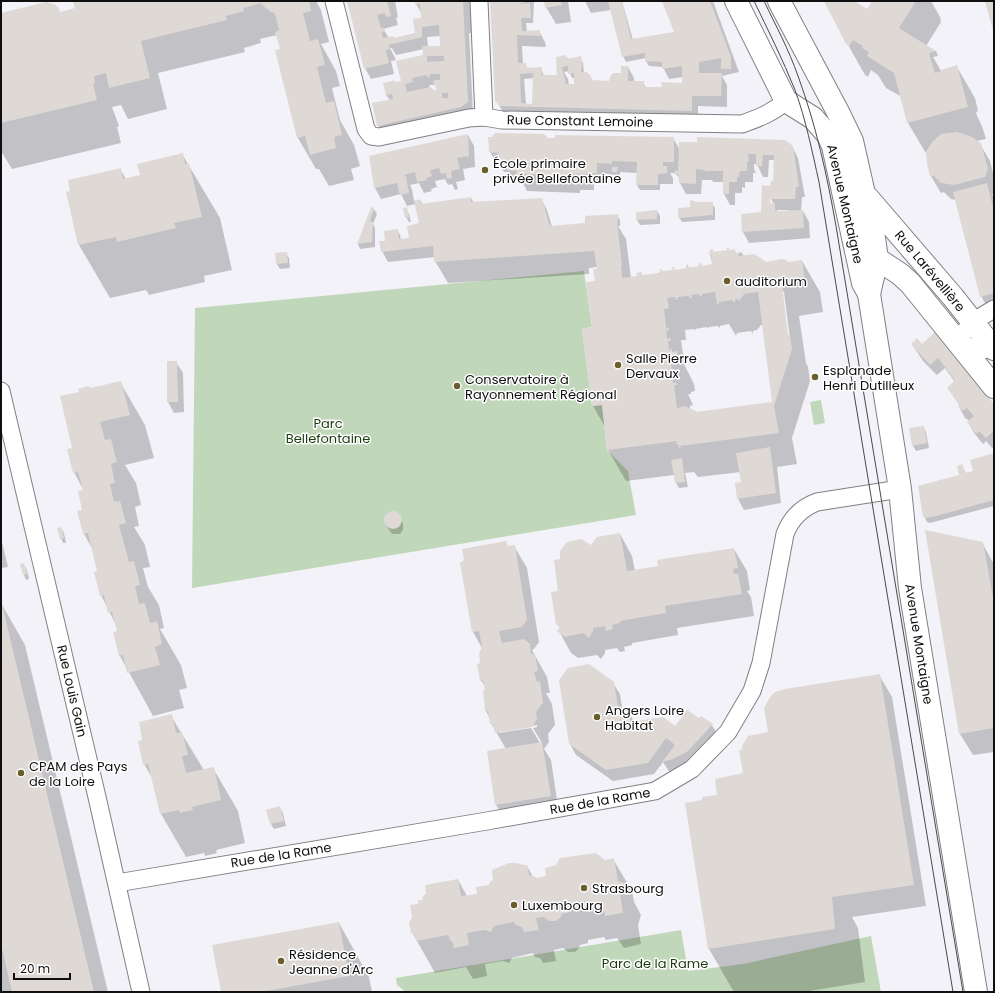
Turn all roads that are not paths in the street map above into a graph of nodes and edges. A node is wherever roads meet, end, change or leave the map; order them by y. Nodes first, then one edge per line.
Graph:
1 (334, 1) edge
2 (479, 1) edge
3 (736, 1) edge
4 (779, 1) edge
5 (786, 101) junction
6 (484, 117) junction
7 (865, 194) junction
8 (854, 245) junction
9 (876, 259) junction
10 (869, 294) junction
11 (994, 308) edge
12 (974, 322) junction
13 (956, 340) junction
14 (993, 347) edge
15 (994, 387) edge
16 (1, 391) edge
17 (900, 489) junction
18 (117, 882) junction
19 (141, 992) edge
20 (976, 992) edge

1 - 6 street, Rue Constant Lemoine
2 - 6 street
3 - 5 main road
4 - 7 main road, Avenue Montaigne
5 - 6 street, Rue Constant Lemoine
5 - 8 main road, Avenue Montaigne
7 - 9 main road, Avenue Montaigne
7 - 12 main road, Rue Larévellière
8 - 9 main road, Rue Larévellière
8 - 10 main road, Avenue Montaigne
9 - 10 main road, Avenue Montaigne
9 - 13 main road, Rue Larévellière
10 - 17 main road, Avenue Montaigne
11 - 12 street
12 - 13 street
12 - 14 main road, Rue Larévellière
13 - 14 street
13 - 15 main road, Rue Larévellière
16 - 18 street, Rue Louis Gain
17 - 18 street, Rue de la Rame
17 - 20 main road, Avenue Montaigne
18 - 19 street, Rue Louis Gain

